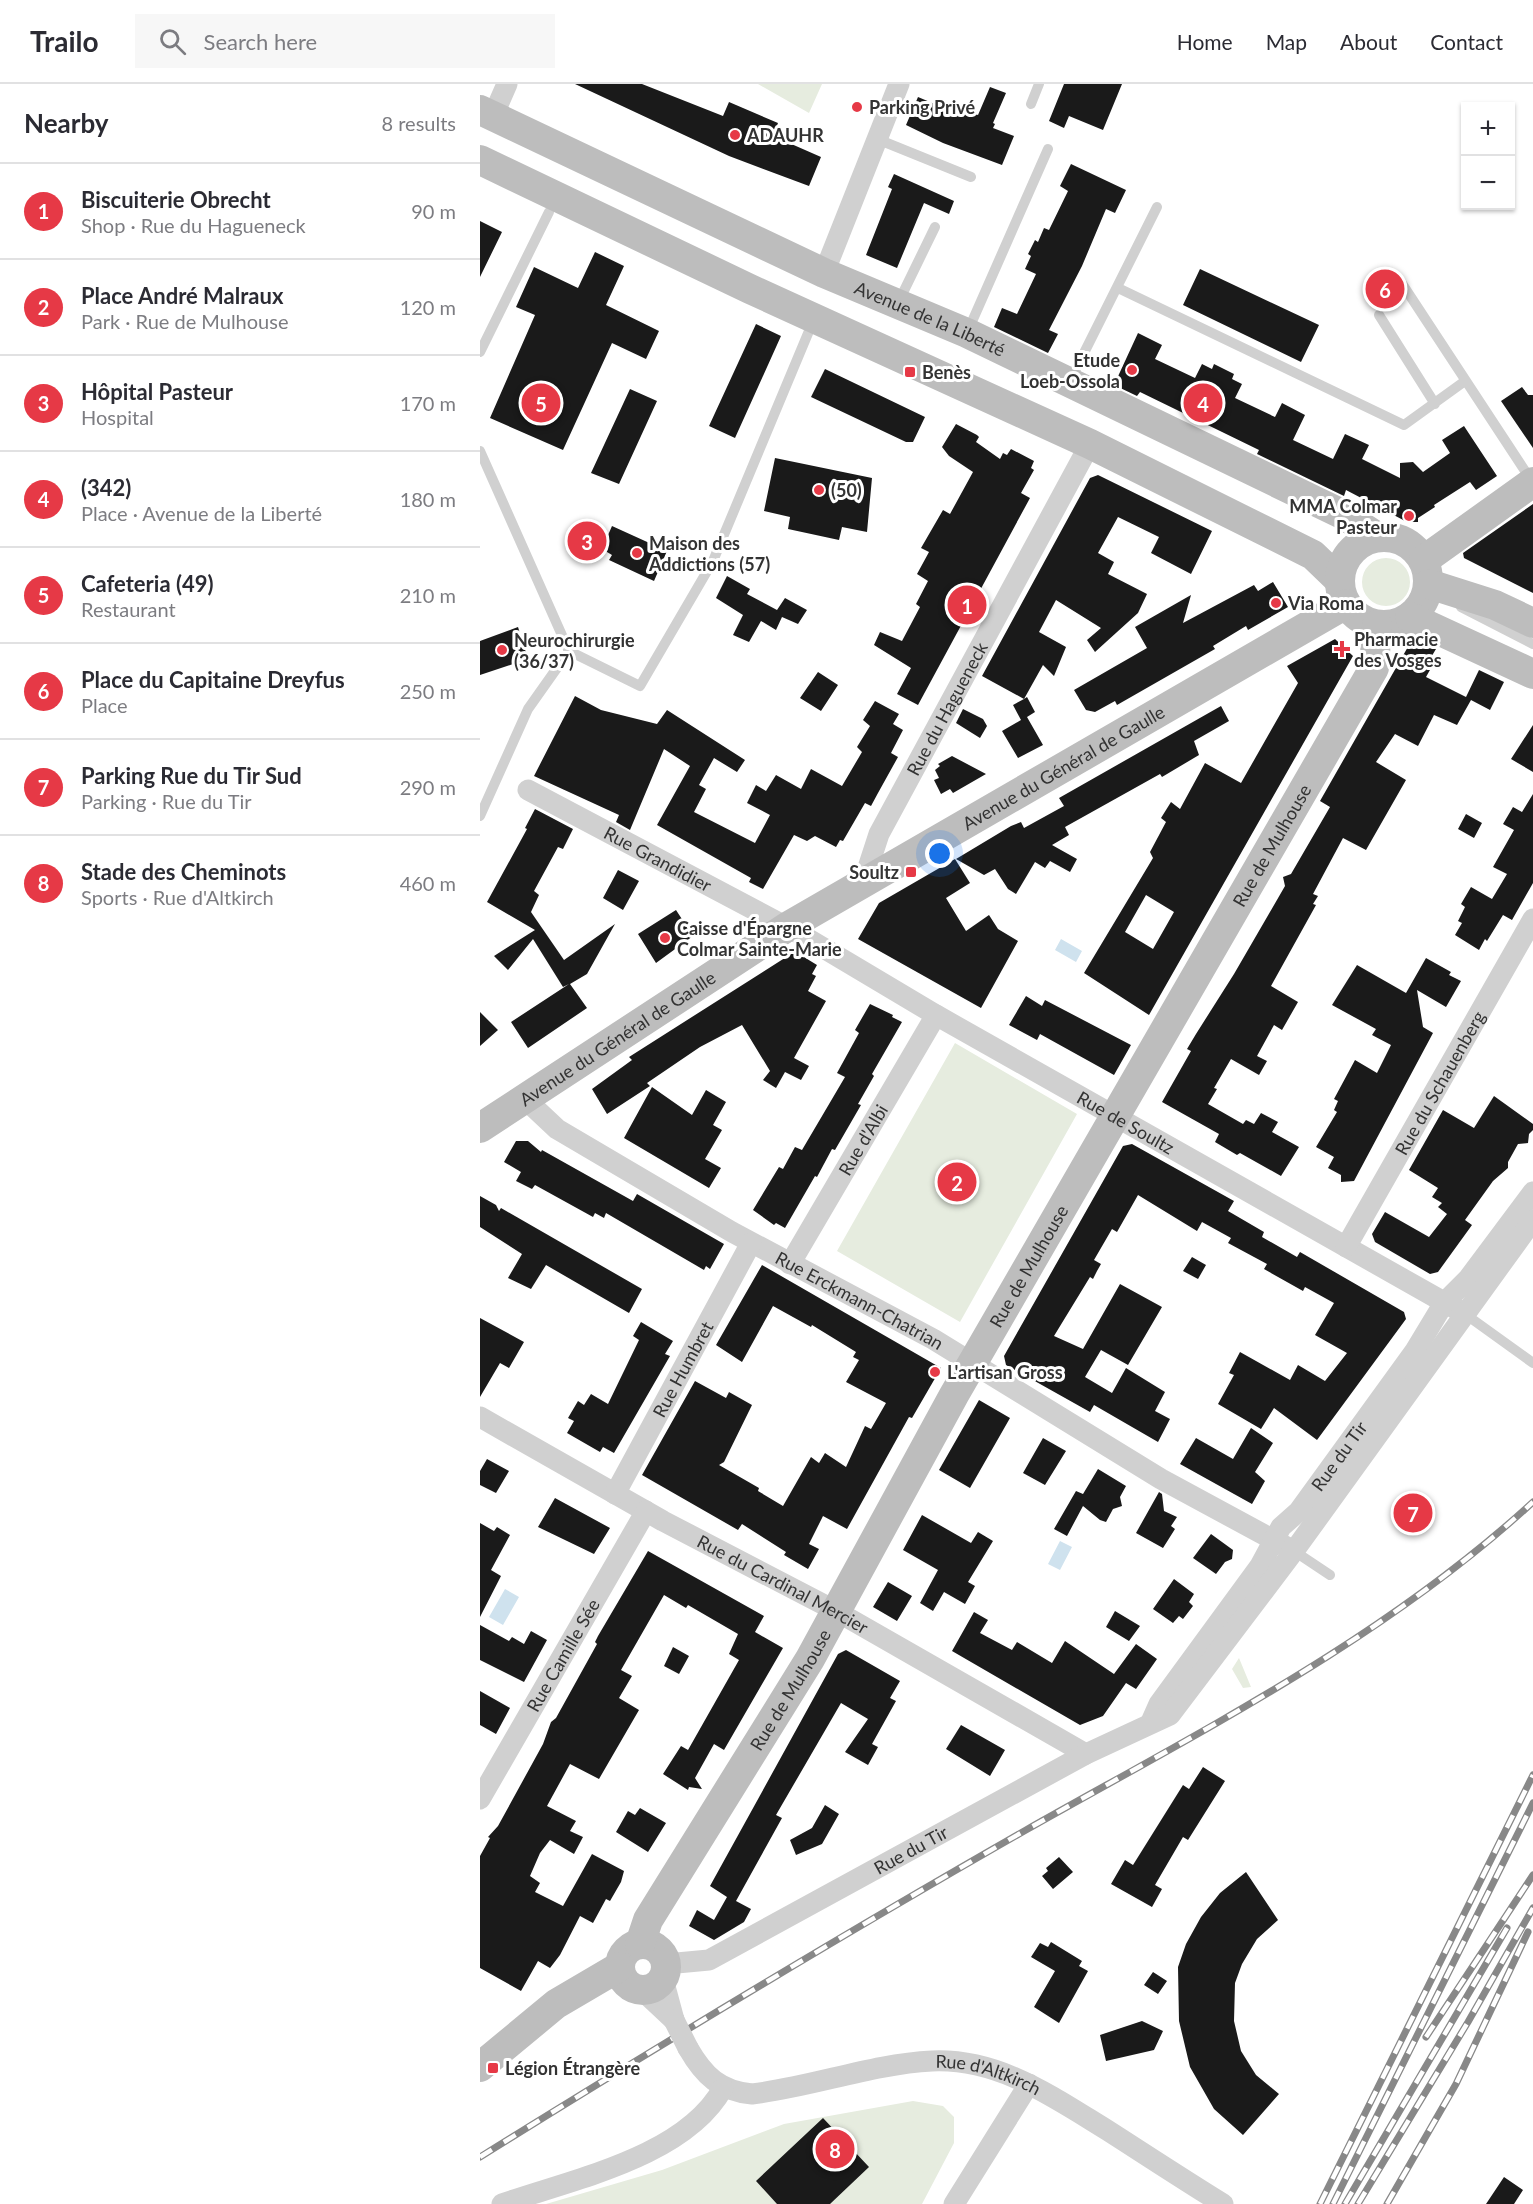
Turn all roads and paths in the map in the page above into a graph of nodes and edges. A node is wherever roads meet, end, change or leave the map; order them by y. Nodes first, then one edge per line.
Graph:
1 (507, 84) edge
2 (899, 84) edge
3 (1039, 84) edge
4 (1031, 104) dead end
5 (487, 113) edge
6 (877, 139) junction
7 (1048, 149) dead end
8 (480, 159) edge
9 (971, 177) dead end
10 (1156, 207) dead end
11 (549, 212) dead end
12 (935, 227) dead end
13 (824, 273) junction
14 (1401, 282) dead end
15 (1118, 288) junction
16 (897, 303) junction
17 (1379, 315) dead end
18 (814, 317) junction
19 (967, 333) junction
20 (480, 352) edge
21 (1070, 381) junction
22 (1466, 381) junction
23 (1435, 404) junction
24 (1090, 444) junction
25 (480, 451) edge
26 (1533, 482) edge
27 (1376, 536) junction
28 (1427, 577) junction
29 (1342, 592) junction
30 (1410, 617) junction
31 (1533, 623) edge
32 (1377, 625) junction
33 (1533, 644) edge
34 (569, 651) junction
35 (1533, 674) edge
36 (528, 790) dead end
37 (480, 816) edge
38 (863, 883) junction
39 (1533, 919) edge
40 (787, 927) junction
41 (936, 1015) junction
42 (524, 1098) junction
43 (1114, 1115) junction
44 (480, 1128) edge
45 (1533, 1192) edge
46 (1533, 1220) edge
47 (751, 1243) junction
48 (1346, 1247) junction
49 (790, 1264) junction
50 (1444, 1303) junction
51 (1465, 1314) junction
52 (973, 1363) junction
53 (1533, 1363) edge
54 (480, 1417) edge
55 (615, 1494) junction
56 (646, 1511) junction
57 (1272, 1539) junction
58 (1294, 1551) junction
59 (1330, 1575) dead end
60 (836, 1611) junction
61 (1151, 1722) junction
62 (1086, 1754) junction
63 (480, 1799) edge
64 (645, 1968) junction
65 (480, 2067) edge
66 (1029, 2084) junction
67 (723, 2088) junction
68 (1214, 2199) edge
69 (502, 2204) edge
70 (954, 2204) edge

1 - 5 street
2 - 6 street
3 - 4 lane
5 - 13 main road, Avenue de la Liberté
6 - 9 lane
6 - 13 street
7 - 19 lane
8 - 18 main road
10 - 15 lane
11 - 20 lane
12 - 16 lane
13 - 16 main road, Avenue de la Liberté
14 - 22 lane
15 - 21 lane
15 - 23 lane
16 - 19 main road, Avenue de la Liberté
17 - 23 lane
18 - 24 main road
18 - 34 lane
19 - 21 main road, Avenue de la Liberté
21 - 27 main road, Avenue de la Liberté
22 - 23 lane
22 - 26 lane
24 - 29 main road
24 - 38 street, Rue du Hagueneck
25 - 34 lane
26 - 28 main road
27 - 28 main road
27 - 29 main road
28 - 30 main road
28 - 31 main road
28 - 33 lane
29 - 32 main road
29 - 38 main road, Avenue du Général de Gaulle
30 - 32 main road
30 - 35 main road
32 - 43 main road, Rue de Mulhouse
34 - 37 lane
36 - 40 street, Rue Grandidier
38 - 40 main road, Avenue du Général de Gaulle
39 - 48 street, Rue du Schauenberg
40 - 41 street, Rue de Soultz
40 - 42 main road, Avenue du Général de Gaulle
41 - 43 street, Rue de Soultz
41 - 49 street, Rue d'Albi
42 - 44 main road, Avenue du Général de Gaulle
42 - 47 street, Rue Erckmann-Chatrian
43 - 48 street, Rue de Soultz
43 - 52 main road, Rue de Mulhouse
45 - 50 street, Rue du Tir
46 - 51 street, Rue du Tir
47 - 49 street, Rue Erckmann-Chatrian
47 - 55 street, Rue Humbret
48 - 50 street, Rue de Soultz
49 - 52 street, Rue Erckmann-Chatrian
50 - 51 street, Rue de Soultz
50 - 57 street, Rue du Tir
51 - 53 lane
51 - 58 street, Rue du Tir
52 - 57 street, Rue Erckmann-Chatrian
52 - 60 main road, Rue de Mulhouse
54 - 55 street, Rue du Cardinal Mercier
55 - 56 street, Rue du Cardinal Mercier
56 - 60 street, Rue du Cardinal Mercier
56 - 63 street, Rue Camille Sée
57 - 58 street, Rue Erckmann-Chatrian
57 - 61 street, Rue du Tir
58 - 59 lane
58 - 61 street, Rue du Tir
60 - 62 street, Rue du Cardinal Mercier
60 - 64 main road, Rue de Mulhouse
61 - 62 street, Rue du Tir
62 - 64 street, Rue du Tir
64 - 65 main road
64 - 67 street, bridge
66 - 67 street, Rue d'Altkirch
66 - 68 street, Rue d'Altkirch
66 - 70 street
67 - 69 street

